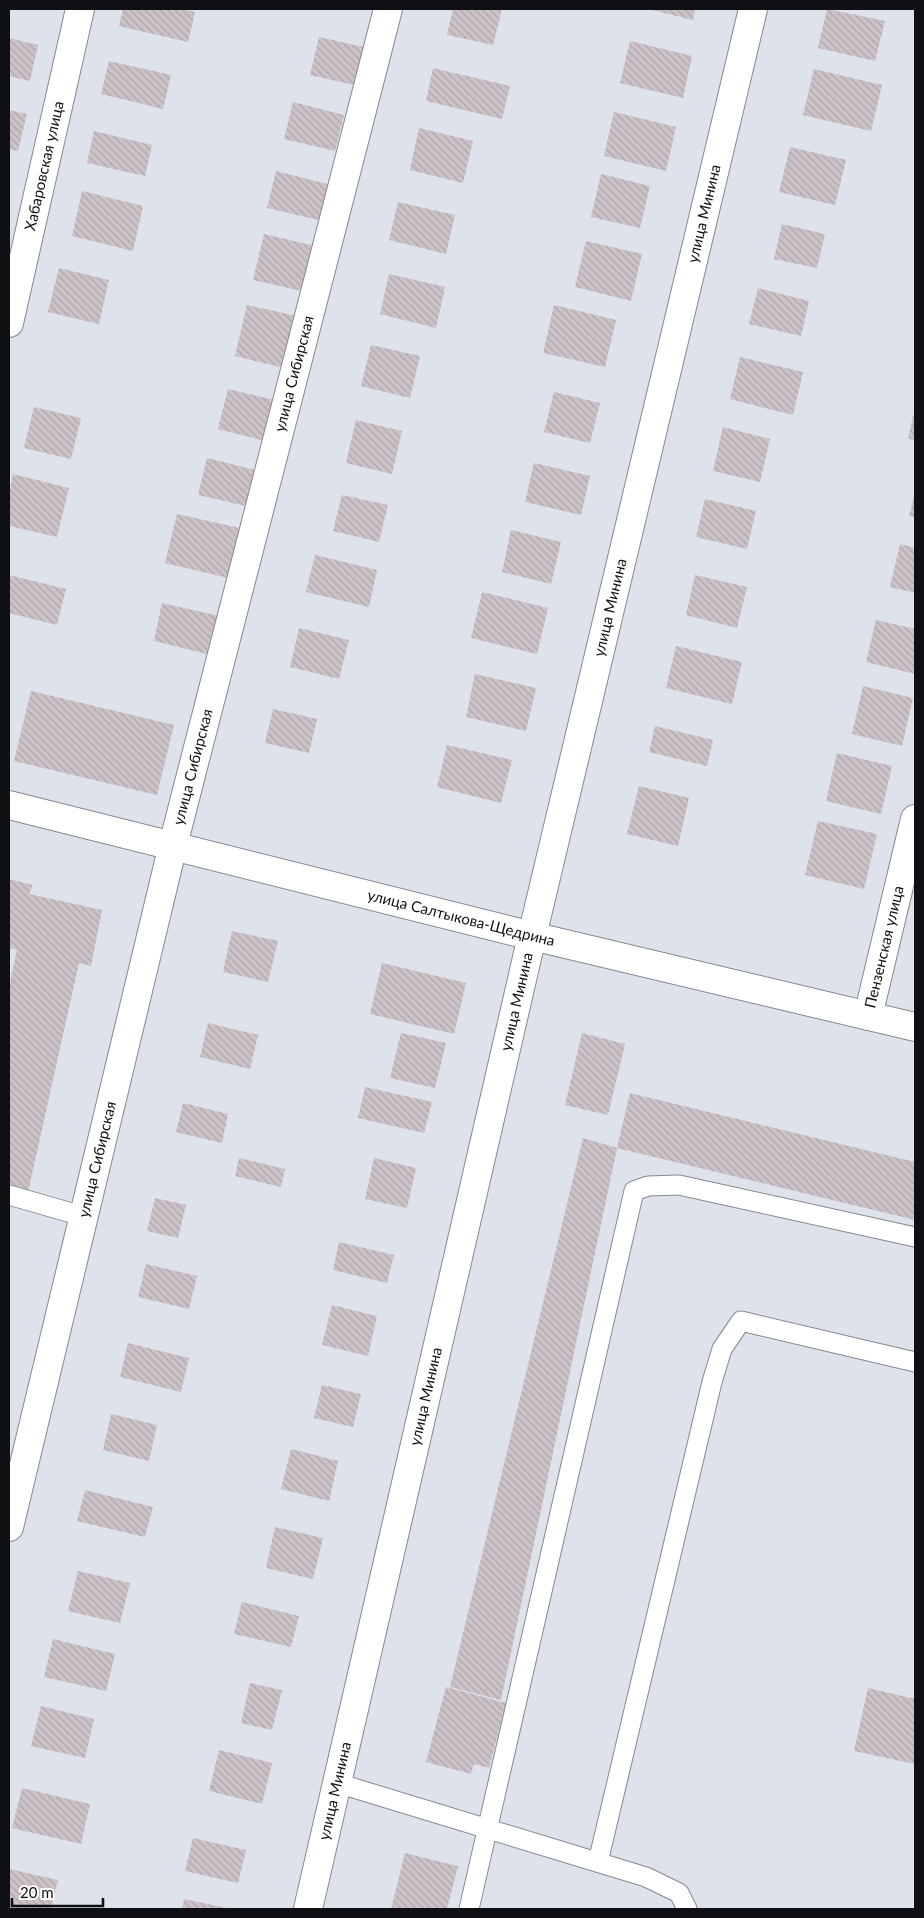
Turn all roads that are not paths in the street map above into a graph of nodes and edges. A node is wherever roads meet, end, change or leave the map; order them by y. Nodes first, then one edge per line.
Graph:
1 (80, 9) edge
2 (388, 9) edge
3 (753, 9) edge
4 (9, 323) edge
5 (9, 805) edge
6 (915, 819) edge
7 (173, 845) junction
8 (532, 936) junction
9 (868, 1016) junction
10 (915, 1027) edge
11 (9, 1195) edge
12 (82, 1216) junction
13 (915, 1237) edge
14 (915, 1362) edge
15 (9, 1528) edge
16 (337, 1783) junction
17 (488, 1828) junction
18 (598, 1862) junction
19 (308, 1909) edge
20 (469, 1909) edge
21 (687, 1909) edge

1 - 4 street, Хабаровская улица
2 - 7 street, улица Сибирская
3 - 8 street, улица Минина
5 - 7 street, улица Салтыкова-Щедрина
6 - 9 street, Пензенская улица
7 - 8 street, улица Салтыкова-Щедрина
7 - 12 street, улица Сибирская
8 - 9 street, улица Салтыкова-Щедрина
8 - 16 street, улица Минина
9 - 10 street, улица Салтыкова-Щедрина
11 - 12 lane
12 - 15 street, улица Сибирская
13 - 17 lane
14 - 18 lane
16 - 17 lane
16 - 19 street, улица Минина
17 - 18 lane
17 - 20 lane
18 - 21 lane

